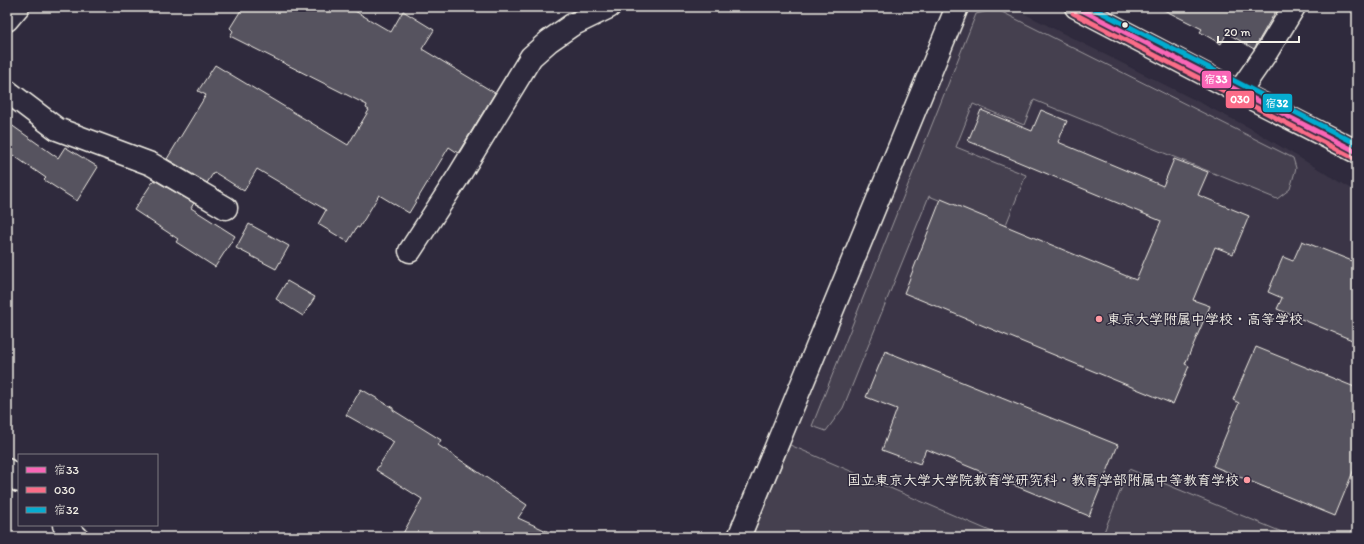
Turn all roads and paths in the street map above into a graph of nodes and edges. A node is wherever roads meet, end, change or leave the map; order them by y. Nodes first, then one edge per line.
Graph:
1 (18, 7) edge
2 (609, 7) edge
3 (957, 7) edge
4 (1076, 7) edge
5 (1294, 7) edge
6 (7, 20) edge
7 (7, 91) edge
8 (1239, 92) junction
9 (1357, 152) edge
10 (226, 208) dead end
11 (410, 251) dead end
12 (7, 470) edge
13 (18, 480) edge
14 (65, 526) edge
15 (77, 537) edge
16 (739, 537) edge

1 - 6 street
2 - 11 street
3 - 16 street
4 - 8 street
5 - 8 street
7 - 10 street
8 - 9 street
12 - 13 street
14 - 15 street

